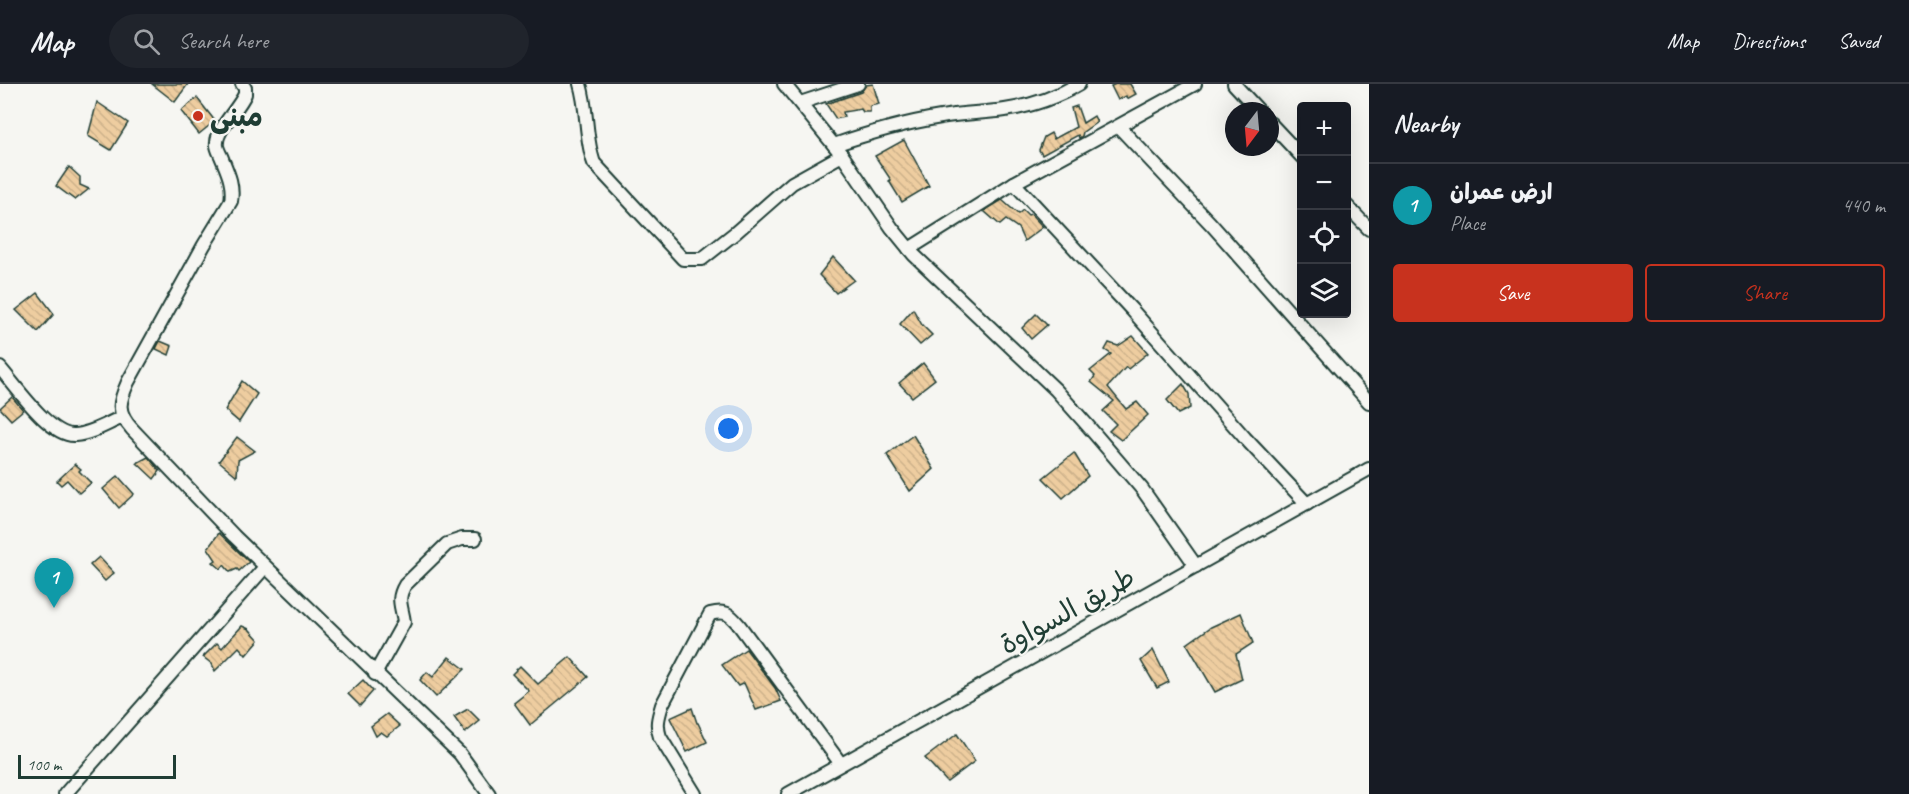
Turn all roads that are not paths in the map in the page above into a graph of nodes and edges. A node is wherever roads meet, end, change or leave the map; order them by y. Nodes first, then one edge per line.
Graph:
1 (242, 84) edge
2 (580, 84) edge
3 (784, 84) edge
4 (858, 84) edge
5 (1079, 84) edge
6 (1196, 84) edge
7 (1234, 84) edge
8 (1251, 102) edge
9 (800, 103) junction
10 (1119, 127) junction
11 (1279, 133) edge
12 (838, 150) junction
13 (1301, 156) edge
14 (1014, 183) junction
15 (1351, 209) edge
16 (1369, 229) edge
17 (909, 249) junction
18 (1, 370) edge
19 (1369, 402) edge
20 (123, 417) junction
21 (1369, 469) edge
22 (1307, 504) junction
23 (475, 539) dead end
24 (1196, 566) junction
25 (265, 567) junction
26 (375, 674) junction
27 (841, 764) junction
28 (65, 794) edge
29 (489, 794) edge
30 (695, 794) edge
31 (788, 794) edge

1 - 20 street
2 - 12 street
3 - 9 street
4 - 9 street
5 - 12 street
6 - 10 street
7 - 8 street
9 - 12 street
10 - 14 street
10 - 19 street
11 - 13 street
12 - 17 street
14 - 17 street
14 - 22 street
15 - 16 street
17 - 24 street
18 - 20 street
20 - 25 street
21 - 22 street, طريق السواوة
22 - 24 street, طريق السواوة
23 - 26 street
24 - 27 street, طريق السواوة
25 - 26 street
25 - 28 street
26 - 29 street
27 - 30 street
27 - 31 street, طريق السواوة

